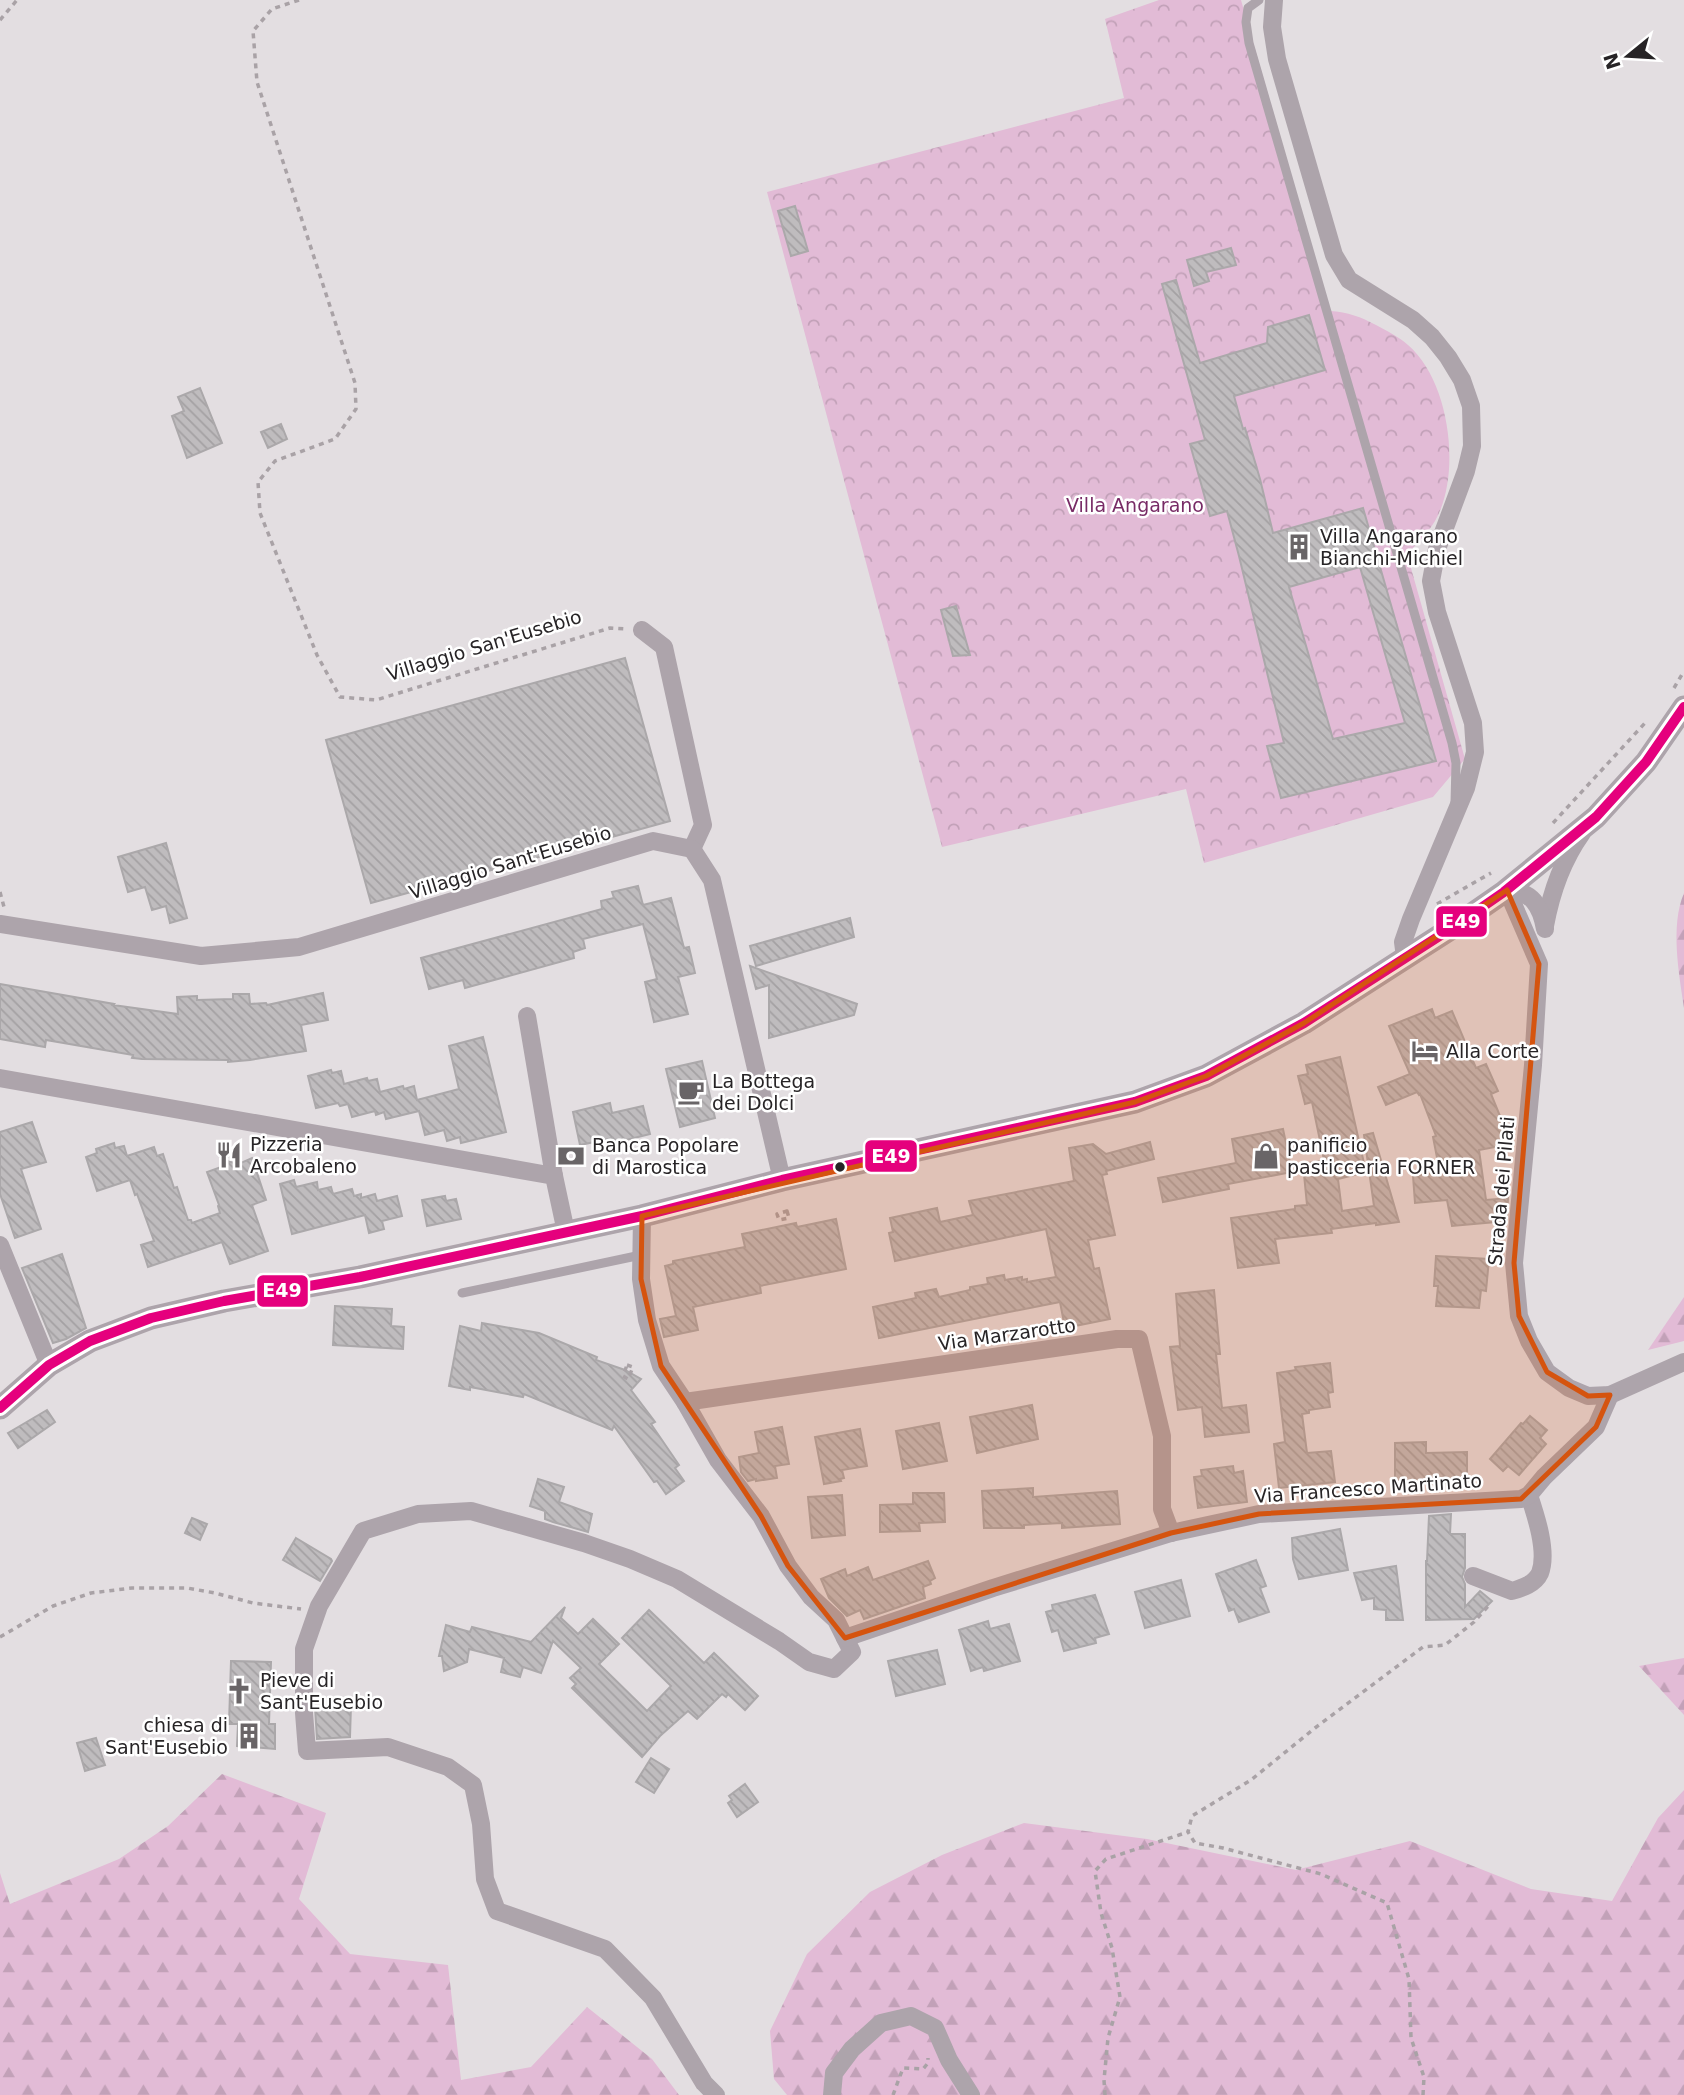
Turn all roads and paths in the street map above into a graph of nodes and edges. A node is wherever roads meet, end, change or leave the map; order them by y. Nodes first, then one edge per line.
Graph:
1 (17, 0) edge
2 (299, 0) edge
3 (1259, 0) edge
4 (1274, 0) edge
5 (0, 20) edge
6 (642, 631) joint
7 (1684, 671) edge
8 (1679, 699) edge
9 (1650, 718) dead end
10 (1454, 818) junction
11 (1589, 823) junction
12 (1550, 825) dead end
13 (692, 849) junction
14 (1501, 868) dead end
15 (1507, 890) junction
16 (1411, 919) junction
17 (0, 924) edge
18 (1545, 929) junction
19 (1405, 957) junction
20 (1539, 973) junction
21 (527, 1016) dead end
22 (0, 1078) edge
23 (554, 1177) junction
24 (782, 1180) junction
25 (642, 1216) junction
26 (565, 1232) junction
27 (0, 1245) edge
28 (641, 1255) junction
29 (463, 1293) dead end
30 (1684, 1362) edge
31 (49, 1365) junction
32 (1610, 1395) junction
33 (685, 1402) junction
34 (0, 1408) edge
35 (1529, 1495) junction
36 (1171, 1533) junction
37 (1473, 1576) dead end
38 (1504, 1589) junction
39 (317, 1612) junction
40 (0, 1637) edge
41 (845, 1638) junction
42 (1188, 1832) junction
43 (927, 2051) dead end
44 (716, 2095) edge
45 (832, 2095) edge
46 (894, 2095) edge
47 (971, 2095) edge
48 (1105, 2095) edge
49 (1423, 2095) edge

1 - 5 path
2 - 6 path, Villaggio San'Eusebio
3 - 10 lane
4 - 10 street
6 - 13 street
7 - 8 path
8 - 11 street
9 - 12 path
10 - 16 street
11 - 15 street
11 - 18 street, Strada dei Pilati
13 - 17 street, Villaggio Sant'Eusebio
13 - 24 street
14 - 16 path
15 - 18 street
15 - 19 street
15 - 20 street, Strada dei Pilati
16 - 19 street
18 - 20 street, Strada dei Pilati
19 - 24 street
20 - 32 street, Strada dei Pilati
21 - 23 street
22 - 23 street
23 - 26 street
24 - 25 street
25 - 26 street
25 - 28 street
26 - 31 street
27 - 31 street
28 - 29 lane
28 - 33 street
30 - 32 street
31 - 34 street
32 - 35 street
33 - 36 street, Via Marzarotto
33 - 41 street
35 - 36 street, Via Francesco Martinato
35 - 38 street
36 - 41 street, Via Francesco Martinato
37 - 38 street
38 - 42 path
39 - 40 path
39 - 41 street
39 - 44 street
42 - 48 path
42 - 49 path
43 - 46 path
45 - 47 street

